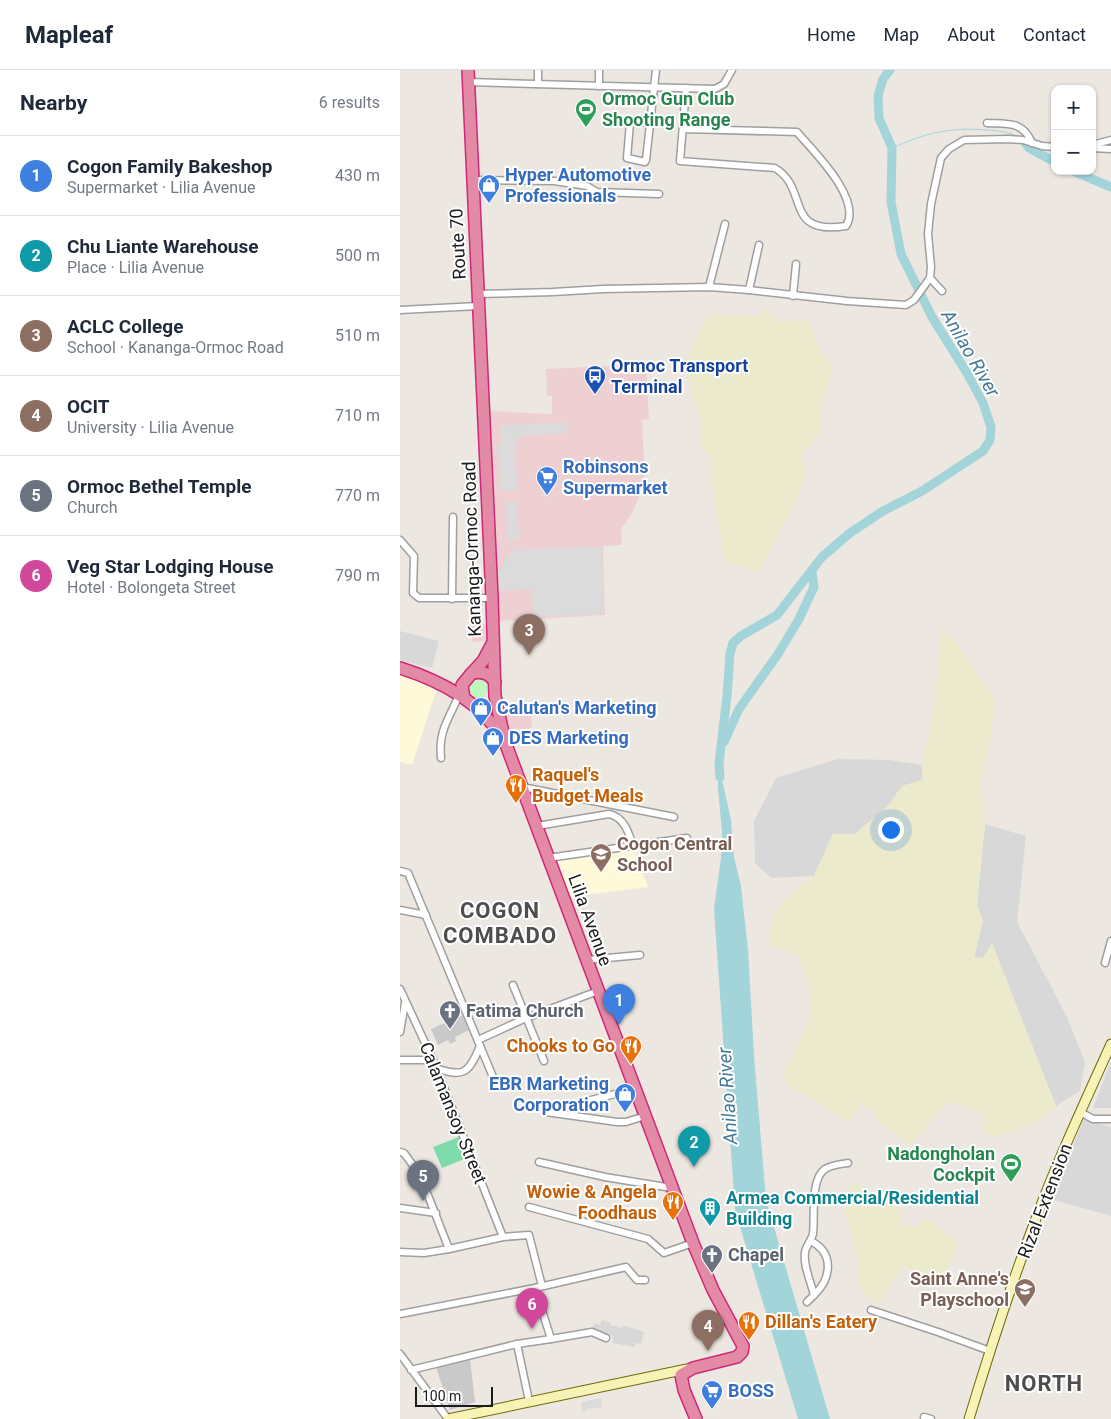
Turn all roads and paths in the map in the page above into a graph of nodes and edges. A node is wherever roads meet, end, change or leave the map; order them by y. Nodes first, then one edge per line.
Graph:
1 (538, 70) edge
2 (599, 70) edge
3 (656, 70) edge
4 (732, 70) edge
5 (468, 76) edge
6 (538, 84) junction
7 (599, 86) junction
8 (655, 87) junction
9 (686, 88) junction
10 (651, 122) junction
11 (987, 123) dead end
12 (684, 129) junction
13 (1111, 140) edge
14 (1032, 143) junction
15 (1051, 146) edge
16 (1096, 146) edge
17 (1096, 147) edge
18 (1111, 149) edge
19 (472, 180) junction
20 (659, 194) dead end
21 (725, 224) dead end
22 (759, 245) dead end
23 (796, 264) dead end
24 (930, 278) junction
25 (709, 287) junction
26 (749, 290) junction
27 (942, 291) dead end
28 (793, 296) junction
29 (478, 300) junction
30 (400, 310) edge
31 (483, 416) joint
32 (453, 517) dead end
33 (400, 540) edge
34 (452, 598) junction
35 (492, 598) junction
36 (493, 640) junction
37 (400, 668) edge
38 (469, 676) junction
39 (430, 679) junction
40 (495, 682) junction
41 (495, 696) junction
42 (465, 699) junction
43 (505, 742) junction
44 (441, 758) dead end
45 (522, 787) junction
46 (674, 817) dead end
47 (537, 826) junction
48 (687, 838) dead end
49 (633, 846) junction
50 (548, 858) junction
51 (400, 871) edge
52 (400, 910) edge
53 (426, 915) junction
54 (1111, 941) edge
55 (640, 955) dead end
56 (586, 960) junction
57 (1104, 963) dead end
58 (513, 985) dead end
59 (400, 989) edge
60 (598, 991) junction
61 (405, 1001) junction
62 (526, 1018) junction
63 (400, 1032) edge
64 (479, 1043) junction
65 (1111, 1044) edge
66 (400, 1060) edge
67 (432, 1060) junction
68 (544, 1062) dead end
69 (436, 1068) junction
70 (493, 1077) dead end
71 (634, 1088) junction
72 (591, 1100) dead end
73 (546, 1112) dead end
74 (1080, 1112) junction
75 (645, 1116) junction
76 (1111, 1119) edge
77 (400, 1152) edge
78 (539, 1162) dead end
79 (848, 1163) dead end
80 (672, 1188) junction
81 (529, 1207) dead end
82 (400, 1208) edge
83 (436, 1213) junction
84 (503, 1237) junction
85 (811, 1241) junction
86 (693, 1243) junction
87 (449, 1249) junction
88 (400, 1252) edge
89 (645, 1280) dead end
90 (539, 1287) junction
91 (814, 1295) junction
92 (807, 1302) dead end
93 (870, 1310) dead end
94 (400, 1314) edge
95 (606, 1338) dead end
96 (550, 1339) junction
97 (517, 1344) junction
98 (990, 1351) junction
99 (400, 1354) edge
100 (693, 1368) junction
101 (411, 1370) junction
102 (674, 1372) junction
103 (685, 1393) junction
104 (529, 1402) junction
105 (476, 1416) edge
106 (924, 1417) dead end
107 (448, 1419) edge
108 (696, 1419) edge
109 (931, 1419) edge
110 (969, 1419) edge

1 - 6 street
2 - 7 street
3 - 8 street
4 - 9 street
5 - 6 street
5 - 19 highway, Route 70
6 - 7 street
7 - 8 street
8 - 9 street
8 - 10 street
9 - 12 street
10 - 10 street
11 - 14 street
12 - 12 street
13 - 16 street
14 - 15 street
14 - 24 street
17 - 18 street
19 - 20 street
19 - 29 highway, Route 70
21 - 25 street
22 - 26 street
23 - 28 street
24 - 27 street
24 - 28 street
25 - 26 street
25 - 29 street
26 - 28 street
29 - 30 street
29 - 31 highway, Route 70
31 - 35 highway, Kananga-Ormoc Road
32 - 34 street
33 - 34 street
34 - 35 street
35 - 36 highway, Kananga-Ormoc Road
36 - 38 highway
36 - 40 highway, Kananga-Ormoc Road
37 - 39 highway
38 - 39 highway
38 - 40 highway
38 - 42 highway
39 - 42 highway
40 - 41 highway
41 - 42 highway
41 - 43 highway
42 - 43 highway
42 - 44 street
43 - 45 highway, Lilia Avenue
45 - 46 street
45 - 47 highway, Lilia Avenue
47 - 49 street
47 - 50 highway, Lilia Avenue
48 - 49 street
49 - 50 street
50 - 56 highway, Lilia Avenue
51 - 53 street
52 - 53 street
53 - 64 street
54 - 57 street
55 - 56 street
56 - 60 highway, Lilia Avenue
58 - 62 street
59 - 61 street, Calamansoy Street
60 - 62 street
60 - 71 highway, Lilia Avenue
61 - 63 street
61 - 67 street, Calamansoy Street
62 - 64 street
62 - 68 street
64 - 69 street
64 - 70 street
65 - 74 street, Rizal Extension
66 - 67 street
67 - 69 street, Calamansoy Street
69 - 84 street, Calamansoy Street
71 - 72 street
71 - 75 highway, Lilia Avenue
73 - 75 street
74 - 76 street
74 - 98 street, Rizal Extension
75 - 80 highway, Lilia Avenue
77 - 83 street
78 - 80 street
79 - 85 street
80 - 86 highway, Lilia Avenue
81 - 86 street
82 - 83 street
83 - 87 street
84 - 87 street
84 - 90 street
85 - 91 street
85 - 91 street
86 - 100 highway, Lilia Avenue
87 - 88 street
89 - 90 street
90 - 94 street
90 - 96 street
91 - 92 street
93 - 98 street
95 - 96 street
96 - 97 street
97 - 101 street
97 - 104 street
98 - 110 street, Rizal Extension
99 - 101 street
100 - 102 street
100 - 103 highway
101 - 107 street
102 - 103 street
102 - 104 street
103 - 108 highway
104 - 105 street
105 - 107 street
106 - 109 street

